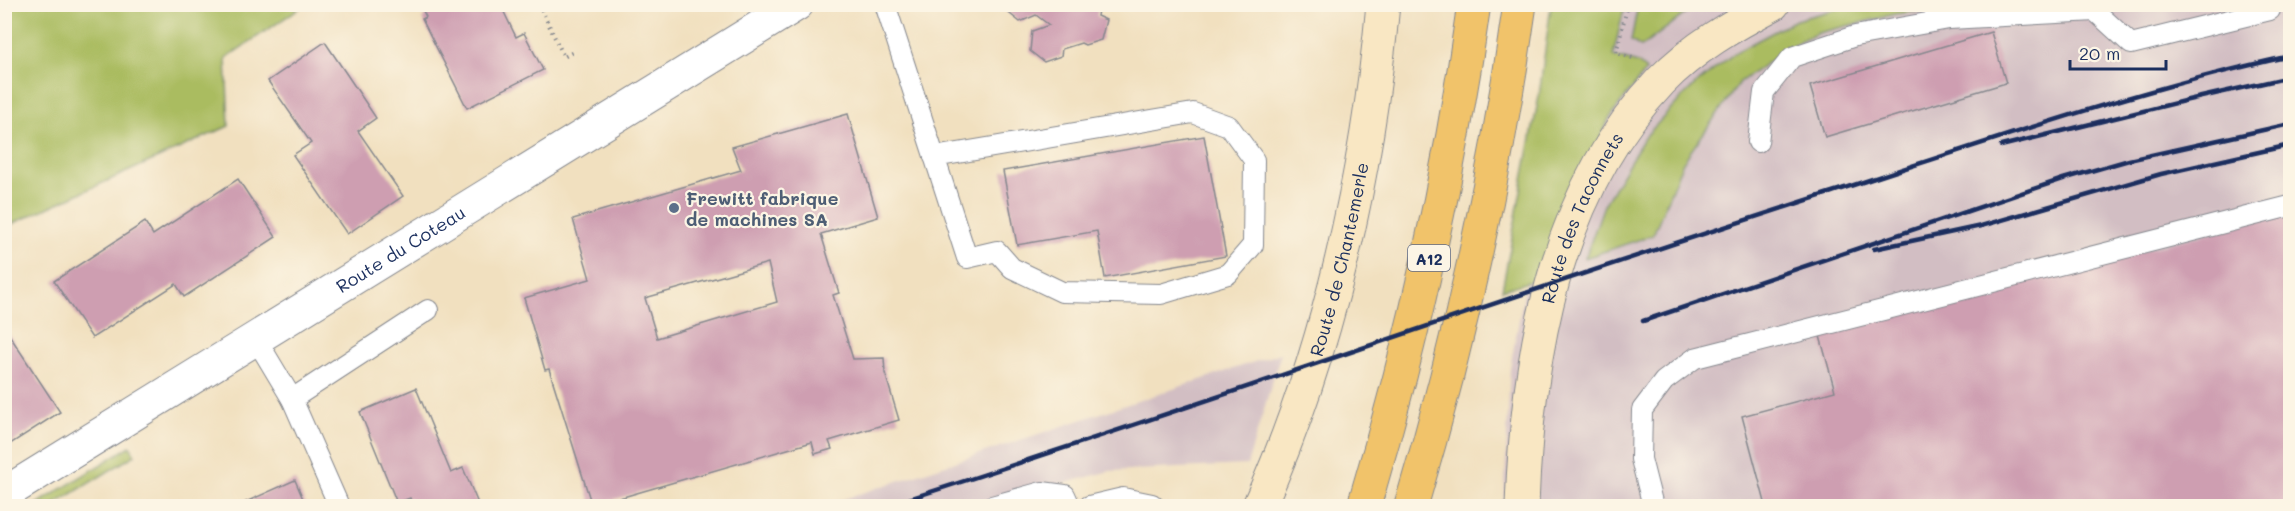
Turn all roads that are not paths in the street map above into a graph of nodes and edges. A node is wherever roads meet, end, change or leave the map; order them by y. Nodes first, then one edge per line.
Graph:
1 (797, 4) edge
2 (885, 4) edge
3 (1383, 4) edge
4 (1474, 4) edge
5 (1520, 4) edge
6 (1773, 4) edge
7 (2270, 4) edge
8 (1758, 142) dead end
9 (934, 157) junction
10 (2290, 206) edge
11 (428, 310) dead end
12 (256, 339) junction
13 (291, 399) junction
14 (4, 494) edge
15 (1068, 501) edge
16 (339, 507) edge
17 (992, 507) edge
18 (1089, 507) edge
19 (1154, 507) edge
20 (1260, 507) edge
21 (1364, 507) edge
22 (1411, 507) edge
23 (1522, 507) edge
24 (1653, 507) edge

1 - 12 street, Route du Coteau
2 - 9 lane
3 - 20 street, Route de Chantemerle
4 - 21 highway, A12
5 - 22 highway, A12
6 - 23 street, Route des Taconnets
7 - 8 lane
9 - 9 lane
10 - 24 lane
11 - 13 lane
12 - 13 lane
12 - 14 street, Route du Coteau
13 - 16 lane
15 - 17 lane
18 - 19 lane

